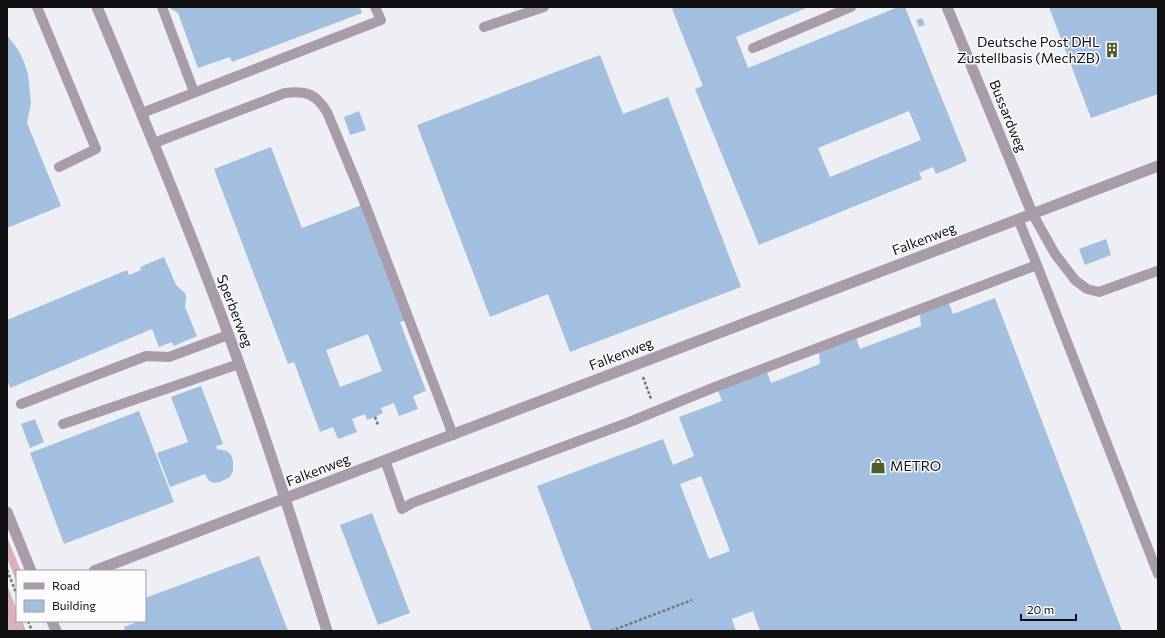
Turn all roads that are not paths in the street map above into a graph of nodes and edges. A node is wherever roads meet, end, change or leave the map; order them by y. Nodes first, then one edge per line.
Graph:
1 (37, 7) edge
2 (97, 7) edge
3 (162, 7) edge
4 (376, 7) edge
5 (544, 7) edge
6 (851, 7) edge
7 (946, 7) edge
8 (484, 27) dead end
9 (753, 48) dead end
10 (194, 92) junction
11 (142, 112) junction
12 (154, 143) junction
13 (1158, 166) edge
14 (59, 167) dead end
15 (1032, 213) junction
16 (1018, 219) junction
17 (1037, 265) junction
18 (1157, 271) edge
19 (228, 335) junction
20 (239, 364) junction
21 (21, 404) dead end
22 (63, 424) dead end
23 (452, 434) junction
24 (385, 460) junction
25 (284, 498) junction
26 (7, 512) edge
27 (31, 570) edge
28 (97, 570) edge
29 (1158, 574) edge
30 (327, 631) edge

1 - 14 lane
2 - 11 street, Sperberweg
3 - 10 lane
4 - 10 lane
5 - 8 lane
6 - 9 lane
7 - 15 street, Bussardweg
10 - 11 lane
11 - 12 street, Sperberweg
12 - 19 street, Sperberweg
12 - 23 lane
13 - 15 street, Falkenweg
15 - 16 street, Falkenweg
15 - 18 lane
16 - 17 lane
16 - 23 street, Falkenweg
17 - 24 lane
17 - 29 lane
19 - 20 street, Sperberweg
19 - 21 lane
20 - 22 lane
20 - 25 street, Sperberweg
23 - 24 street, Falkenweg
24 - 25 street, Falkenweg
25 - 28 street, Falkenweg
25 - 30 street, Sperberweg
26 - 27 street

